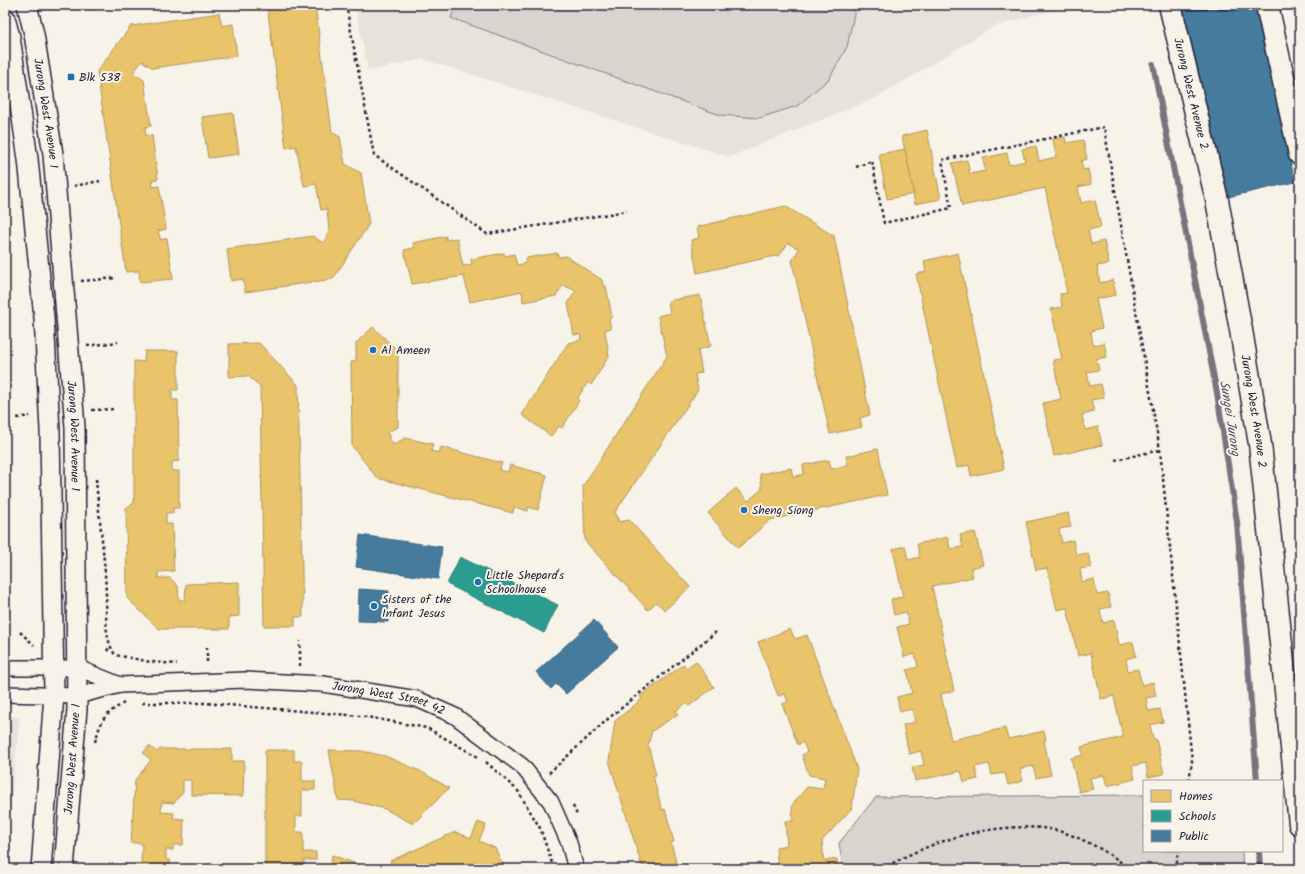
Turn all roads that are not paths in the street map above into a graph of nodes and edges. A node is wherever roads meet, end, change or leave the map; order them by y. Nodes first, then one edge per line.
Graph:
1 (27, 5) edge
2 (1170, 5) edge
3 (1267, 5) edge
4 (5, 18) edge
5 (1300, 154) edge
6 (54, 667) junction
7 (5, 668) edge
8 (78, 668) junction
9 (120, 685) junction
10 (5, 694) edge
11 (54, 695) junction
12 (77, 696) junction
13 (1300, 824) edge
14 (41, 869) edge
15 (64, 869) edge
16 (576, 869) edge

1 - 8 street, Jurong West Avenue 1
2 - 13 main road, Jurong West Avenue 2
3 - 5 main road
4 - 6 street, Jurong West Avenue 1
6 - 7 street, Jurong West Street 42
6 - 8 street, Jurong West Street 42
6 - 11 street, Jurong West Avenue 1
8 - 9 street, Jurong West Street 42
8 - 12 street, Jurong West Avenue 1
9 - 12 street, Jurong West Street 42
9 - 16 street, Jurong West Street 42
10 - 11 street, Jurong West Street 42
11 - 12 street, Jurong West Street 42
11 - 14 street, Jurong West Avenue 1
12 - 15 street, Jurong West Avenue 1

